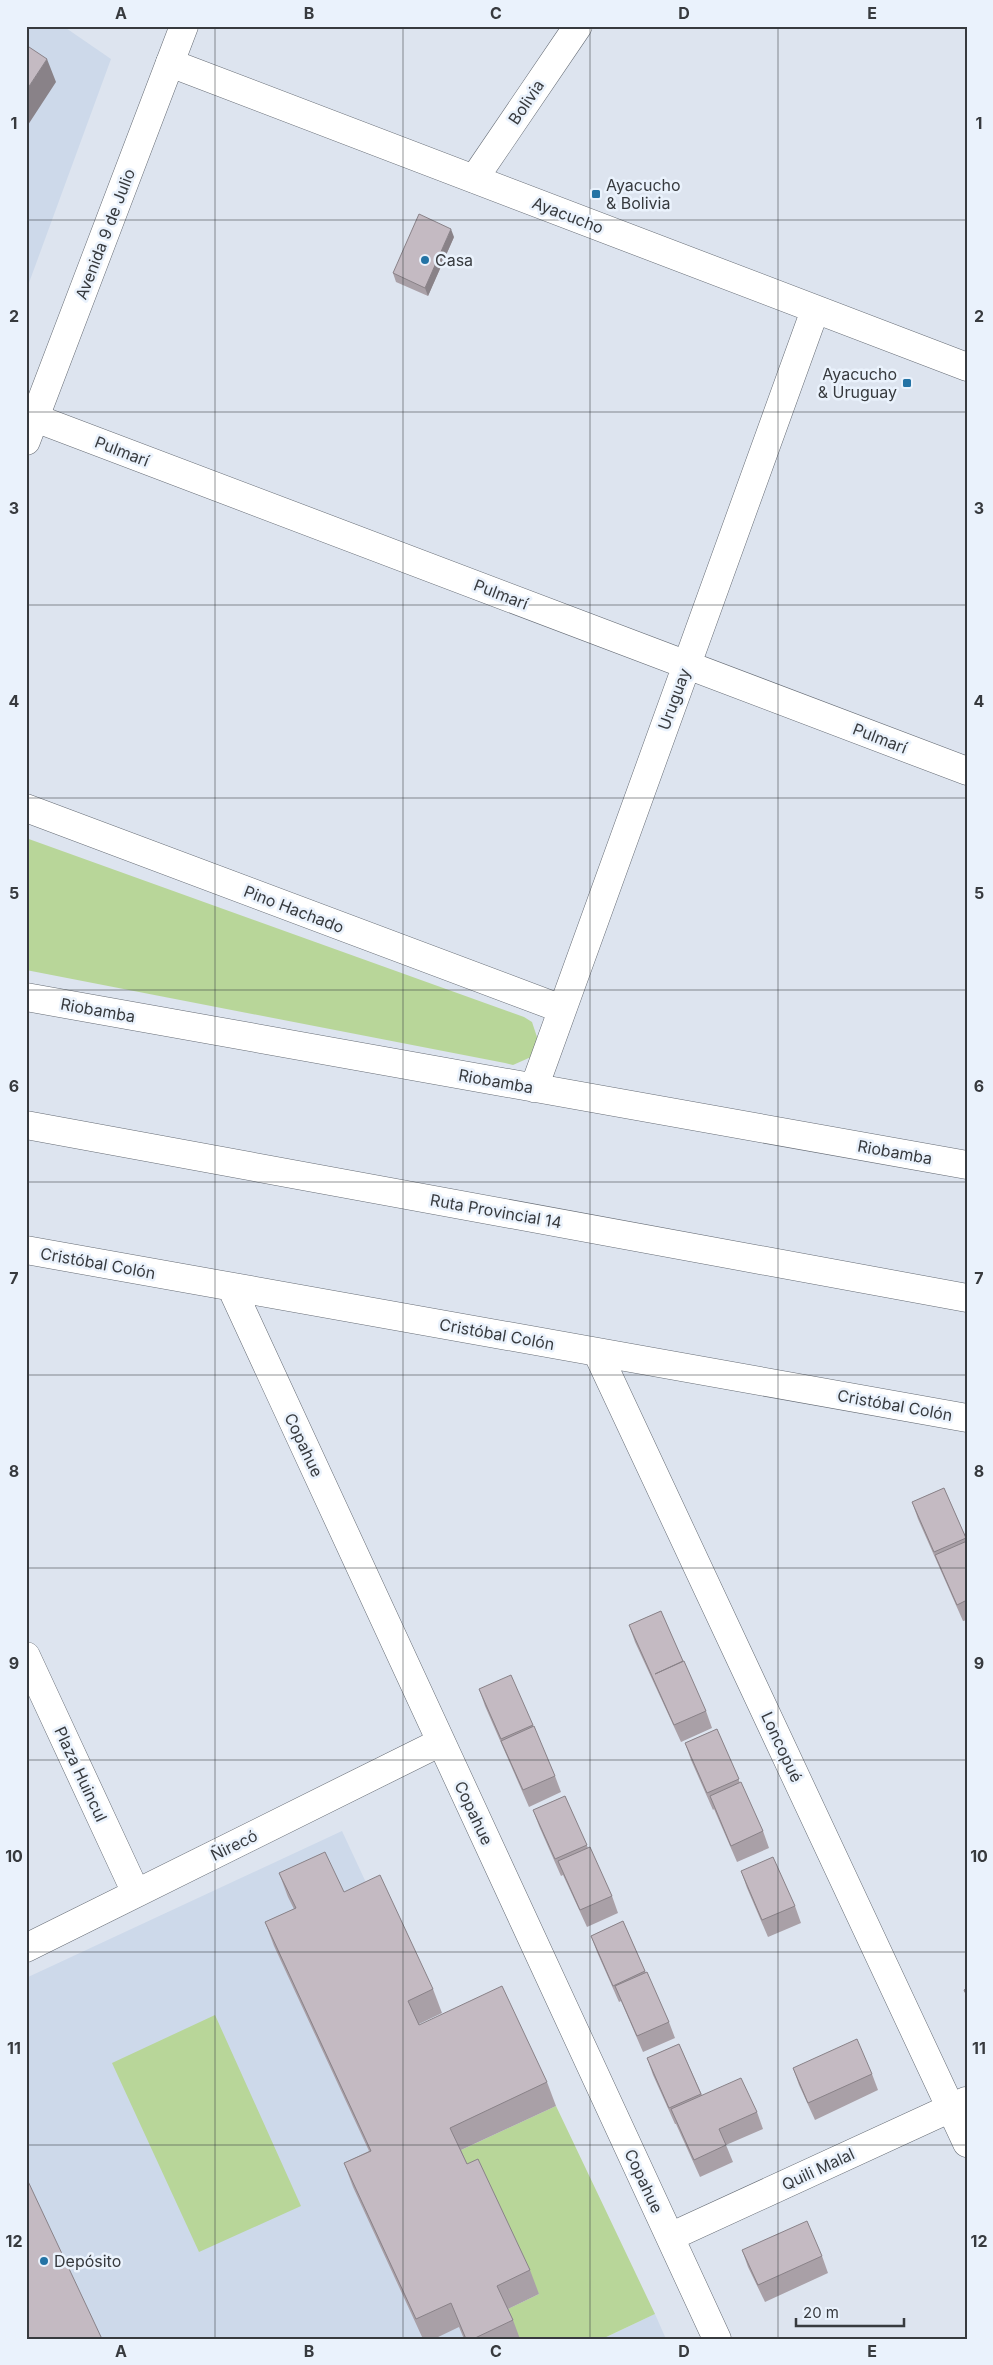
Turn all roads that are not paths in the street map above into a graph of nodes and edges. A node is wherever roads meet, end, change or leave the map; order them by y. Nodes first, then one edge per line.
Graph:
1 (184, 26) edge
2 (578, 26) edge
3 (170, 63) junction
4 (474, 179) junction
5 (815, 310) junction
6 (967, 367) edge
7 (31, 429) edge
8 (687, 665) junction
9 (967, 771) edge
10 (26, 808) edge
11 (26, 997) edge
12 (562, 1009) junction
13 (534, 1088) junction
14 (26, 1125) edge
15 (967, 1165) edge
16 (26, 1250) edge
17 (231, 1287) junction
18 (967, 1298) edge
19 (597, 1352) junction
20 (967, 1418) edge
21 (26, 1656) edge
22 (441, 1742) junction
23 (136, 1893) junction
24 (26, 1948) edge
25 (959, 2104) edge
26 (967, 2143) edge
27 (670, 2237) junction
28 (717, 2339) edge

1 - 3 street, Avenida 9 de Julio
2 - 4 street, Bolivia
3 - 4 street, Ayacucho
3 - 7 street, Avenida 9 de Julio
4 - 5 street, Ayacucho
5 - 6 street, Ayacucho
5 - 8 street, Uruguay
7 - 8 street, Pulmarí
8 - 9 street, Pulmarí
8 - 12 street, Uruguay
10 - 12 street, Pino Hachado
11 - 13 street, Riobamba
12 - 13 street, Uruguay
13 - 15 street, Riobamba
14 - 18 street, Ruta Provincial 14
16 - 17 street, Cristóbal Colón
17 - 19 street, Cristóbal Colón
17 - 22 street, Copahue
19 - 20 street, Cristóbal Colón
19 - 25 street, Loncopué
21 - 23 street, Plaza Huincul
22 - 23 street, Ñirecó
22 - 27 street, Copahue
23 - 24 street, Ñirecó
25 - 26 street, Loncopué
25 - 27 street, Quili Malal
27 - 28 street, Copahue

